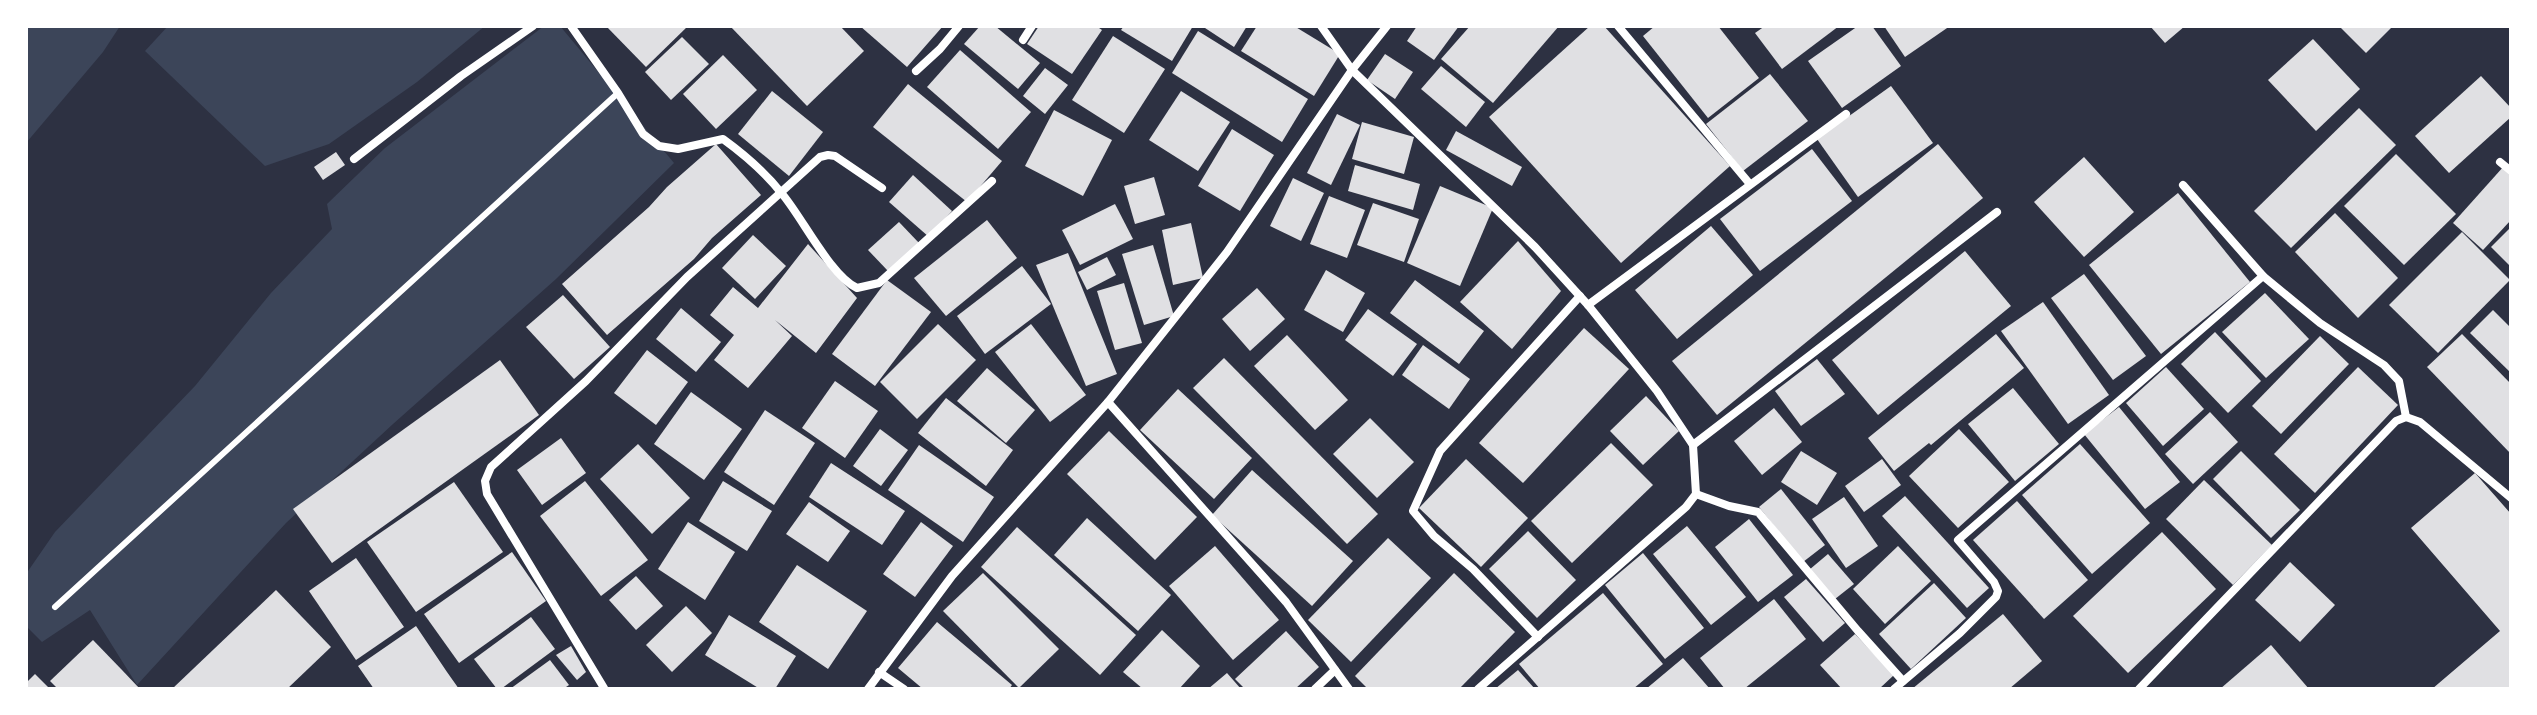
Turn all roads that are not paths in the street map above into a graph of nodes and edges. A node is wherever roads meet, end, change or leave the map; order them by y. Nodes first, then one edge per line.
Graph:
1 (533, 26) edge
2 (571, 26) edge
3 (959, 26) edge
4 (1032, 26) edge
5 (1321, 26) edge
6 (1387, 26) edge
7 (1618, 26) edge
8 (1023, 40) dead end
9 (1352, 70) junction
10 (916, 71) dead end
11 (618, 93) junction
12 (1846, 114) dead end
13 (354, 159) dead end
14 (2500, 162) dead end
15 (2511, 171) edge
16 (992, 181) dead end
17 (1749, 183) junction
18 (2183, 185) dead end
19 (882, 188) dead end
20 (782, 194) junction
21 (1997, 212) dead end
22 (2263, 276) junction
23 (1580, 296) junction
24 (1588, 305) junction
25 (1108, 402) junction
26 (2406, 417) junction
27 (1693, 445) junction
28 (1696, 494) junction
29 (2511, 498) edge
30 (55, 607) dead end
31 (1538, 637) junction
32 (1335, 670) junction
33 (879, 672) junction
34 (1903, 681) junction
35 (606, 689) edge
36 (868, 689) edge
37 (904, 689) edge
38 (1315, 689) edge
39 (1349, 689) edge
40 (1478, 689) edge
41 (1894, 689) edge
42 (2139, 689) edge

1 - 13 street
2 - 11 street
3 - 10 street
4 - 8 street
5 - 9 street
6 - 9 street
7 - 17 street
9 - 23 street
9 - 25 street
11 - 20 street
11 - 30 lane
12 - 17 street
14 - 15 street
16 - 20 street
17 - 24 street
18 - 22 street
19 - 20 street
20 - 35 street
21 - 27 street
22 - 26 street
22 - 34 street
23 - 24 street
23 - 31 street
24 - 27 street
25 - 32 street
25 - 33 street
26 - 29 street
26 - 42 street
27 - 28 street
28 - 31 street
28 - 34 street
31 - 40 street
32 - 38 street
32 - 39 street
33 - 36 street
33 - 37 street
34 - 41 street

